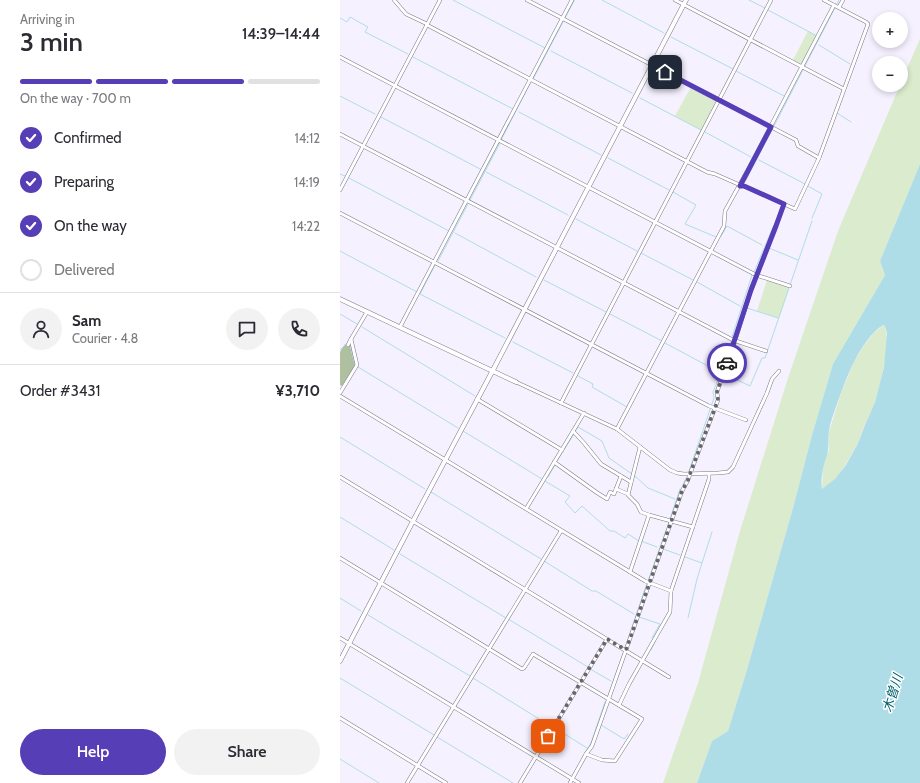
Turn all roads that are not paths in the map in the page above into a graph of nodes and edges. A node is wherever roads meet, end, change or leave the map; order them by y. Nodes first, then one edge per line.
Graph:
1 (394, 0) edge
2 (440, 0) edge
3 (527, 0) edge
4 (572, 0) edge
5 (675, 0) edge
6 (771, 0) edge
7 (824, 0) edge
8 (843, 0) edge
9 (685, 2) edge
10 (836, 6) junction
11 (564, 19) junction
12 (427, 25) junction
13 (750, 40) junction
14 (340, 57) edge
15 (652, 65) junction
16 (804, 68) junction
17 (530, 79) junction
18 (395, 86) junction
19 (844, 89) junction
20 (719, 100) junction
21 (620, 126) junction
22 (771, 127) junction
23 (340, 134) edge
24 (499, 140) junction
25 (363, 146) junction
26 (819, 158) junction
27 (687, 162) junction
28 (740, 186) junction
29 (588, 187) junction
30 (340, 190) edge
31 (468, 202) junction
32 (784, 204) junction
33 (340, 213) edge
34 (655, 222) junction
35 (556, 248) junction
36 (711, 251) junction
37 (435, 262) junction
38 (756, 275) junction
39 (623, 283) junction
40 (790, 286) dead end
41 (340, 299) edge
42 (524, 308) junction
43 (367, 312) junction
44 (679, 312) junction
45 (400, 328) junction
46 (351, 339) junction
47 (735, 341) junction
48 (591, 344) junction
49 (348, 345) dead end
50 (766, 352) dead end
51 (493, 370) junction
52 (779, 371) dead end
53 (647, 373) junction
54 (516, 382) joint
55 (340, 393) edge
56 (340, 398) edge
57 (477, 399) junction
58 (561, 403) junction
59 (713, 407) junction
60 (584, 413) junction
61 (746, 420) dead end
62 (617, 429) junction
63 (573, 431) junction
64 (640, 447) junction
65 (562, 450) junction
66 (445, 460) junction
67 (554, 462) junction
68 (690, 474) junction
69 (709, 474) junction
70 (621, 476) junction
71 (340, 477) edge
72 (631, 482) junction
73 (616, 489) junction
74 (628, 494) junction
75 (526, 509) junction
76 (649, 515) junction
77 (413, 521) junction
78 (671, 522) junction
79 (693, 527) junction
80 (560, 531) junction
81 (340, 558) edge
82 (630, 572) junction
83 (381, 583) junction
84 (650, 583) junction
85 (524, 589) junction
86 (671, 591) junction
87 (340, 638) edge
88 (607, 639) junction
89 (349, 644) junction
90 (489, 648) junction
91 (626, 650) junction
92 (642, 660) junction
93 (340, 661) edge
94 (669, 677) dead end
95 (581, 682) junction
96 (608, 699) junction
97 (619, 705) junction
98 (453, 707) junction
99 (340, 718) edge
100 (586, 754) junction
101 (536, 757) junction
102 (418, 766) junction
103 (571, 778) junction
104 (407, 783) edge
105 (446, 783) edge
106 (520, 783) edge
107 (570, 783) edge
108 (579, 783) edge

1 - 12 street
2 - 12 street
3 - 11 street
4 - 11 street
5 - 9 street
6 - 13 street
7 - 10 street
8 - 10 street
9 - 13 street
9 - 15 street
10 - 16 street
10 - 19 street
11 - 15 street
11 - 17 street
12 - 17 street
12 - 18 street
13 - 16 street
13 - 20 street
14 - 18 street
15 - 20 street
15 - 21 street
16 - 19 street
16 - 22 street
17 - 21 street
17 - 24 street
18 - 24 street
18 - 25 street
19 - 26 street
20 - 22 street
20 - 27 street
21 - 27 street
21 - 29 street
22 - 26 street
22 - 28 street
23 - 25 street
24 - 29 street
24 - 31 street
25 - 30 street
25 - 31 street
26 - 32 street
27 - 28 street
27 - 34 street
28 - 32 street
28 - 36 street
29 - 34 street
29 - 35 street
31 - 35 street
31 - 37 street
32 - 38 street
33 - 37 street
34 - 36 street
34 - 39 street
35 - 39 street
35 - 42 street
36 - 38 street
36 - 44 street
37 - 42 street
37 - 45 street
38 - 40 street
38 - 47 street
39 - 44 street
39 - 48 street
41 - 43 street
42 - 48 street
42 - 51 street
43 - 45 street
43 - 46 street
44 - 47 street
44 - 53 street
45 - 51 street
46 - 49 street
46 - 55 street
47 - 50 street
47 - 59 street
48 - 53 street
48 - 58 street
51 - 54 street
51 - 57 street
52 - 69 street
53 - 59 street
53 - 62 street
54 - 58 street
56 - 66 street
57 - 65 street
57 - 66 street
58 - 60 street
59 - 61 street
59 - 68 street
60 - 62 street
60 - 63 street
62 - 64 street
63 - 65 street
63 - 70 street
64 - 68 street
64 - 72 street
65 - 67 street
66 - 75 street
66 - 77 street
67 - 73 street
67 - 75 street
68 - 69 street
68 - 78 street
69 - 79 street
70 - 72 street
70 - 73 street
71 - 77 street
72 - 74 street
73 - 74 street
74 - 76 street
75 - 80 street
76 - 78 street
76 - 82 street
77 - 83 street
77 - 85 street
78 - 79 street
78 - 84 street
79 - 86 street
80 - 82 street
80 - 85 street
81 - 83 street
82 - 84 street
83 - 89 street
83 - 90 street
84 - 86 street
84 - 91 street
85 - 88 street
85 - 90 street
86 - 92 street
87 - 89 street
88 - 91 street
88 - 95 street
89 - 93 street
89 - 98 street
90 - 95 street
90 - 98 street
91 - 92 street
91 - 96 street
92 - 94 street
92 - 97 street
95 - 96 street
95 - 101 street
96 - 97 street
96 - 100 street
97 - 100 street
98 - 101 street
98 - 102 street
99 - 102 street
100 - 103 street
101 - 103 street
101 - 106 street
102 - 104 street
102 - 105 street
103 - 107 street
103 - 108 street

